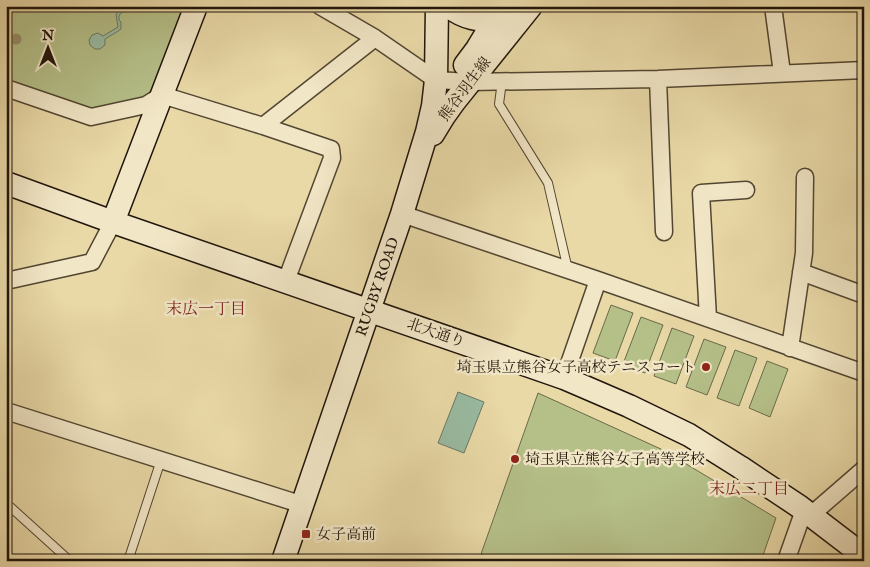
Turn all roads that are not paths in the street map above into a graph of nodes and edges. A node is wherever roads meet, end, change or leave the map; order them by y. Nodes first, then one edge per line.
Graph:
1 (196, 6) edge
2 (437, 6) edge
3 (448, 6) edge
4 (530, 6) edge
5 (772, 6) edge
6 (322, 7) edge
7 (501, 10) edge
8 (375, 38) junction
9 (864, 70) edge
10 (782, 73) junction
11 (658, 79) junction
12 (453, 81) junction
13 (502, 81) junction
14 (6, 88) edge
15 (162, 95) junction
16 (263, 126) junction
17 (427, 132) joint
18 (805, 177) dead end
19 (412, 180) junction
20 (6, 183) edge
21 (746, 190) dead end
22 (402, 214) junction
23 (112, 222) junction
24 (664, 232) dead end
25 (568, 270) junction
26 (801, 272) junction
27 (598, 280) junction
28 (6, 281) edge
29 (286, 281) junction
30 (864, 295) edge
31 (370, 310) junction
32 (708, 318) junction
33 (790, 348) junction
34 (864, 374) edge
35 (564, 378) junction
36 (6, 411) edge
37 (161, 460) junction
38 (864, 469) edge
39 (6, 503) edge
40 (302, 505) junction
41 (808, 512) junction
42 (864, 556) edge
43 (70, 561) edge
44 (128, 561) edge
45 (283, 561) edge
46 (786, 561) edge

1 - 15 street
2 - 12 street
3 - 7 street
4 - 12 street, 熊谷羽生線
5 - 10 street
6 - 8 street
7 - 12 street, 熊谷羽生線
8 - 12 street
8 - 16 street
9 - 10 street
10 - 11 street
11 - 13 street
11 - 24 street
12 - 13 street
12 - 17 street, 熊谷羽生線
12 - 19 street, 熊谷羽生線
13 - 25 lane
14 - 15 street
15 - 16 street
15 - 23 street
16 - 29 street
17 - 19 street, RUGBY ROAD
18 - 26 street
19 - 22 street, RUGBY ROAD
20 - 23 street, 北大通り
21 - 32 street
22 - 25 street
22 - 31 street, RUGBY ROAD
23 - 28 street
23 - 29 street, 北大通り
25 - 27 street
26 - 30 street
26 - 33 street
27 - 32 street
27 - 35 street
29 - 31 street, 北大通り
31 - 35 street, 北大通り
31 - 40 street, RUGBY ROAD
32 - 33 street
33 - 34 street
35 - 41 street, 北大通り
36 - 37 street
37 - 40 street
37 - 44 lane
38 - 41 street
39 - 43 lane
40 - 45 street, RUGBY ROAD
41 - 42 street, 北大通り
41 - 46 street

